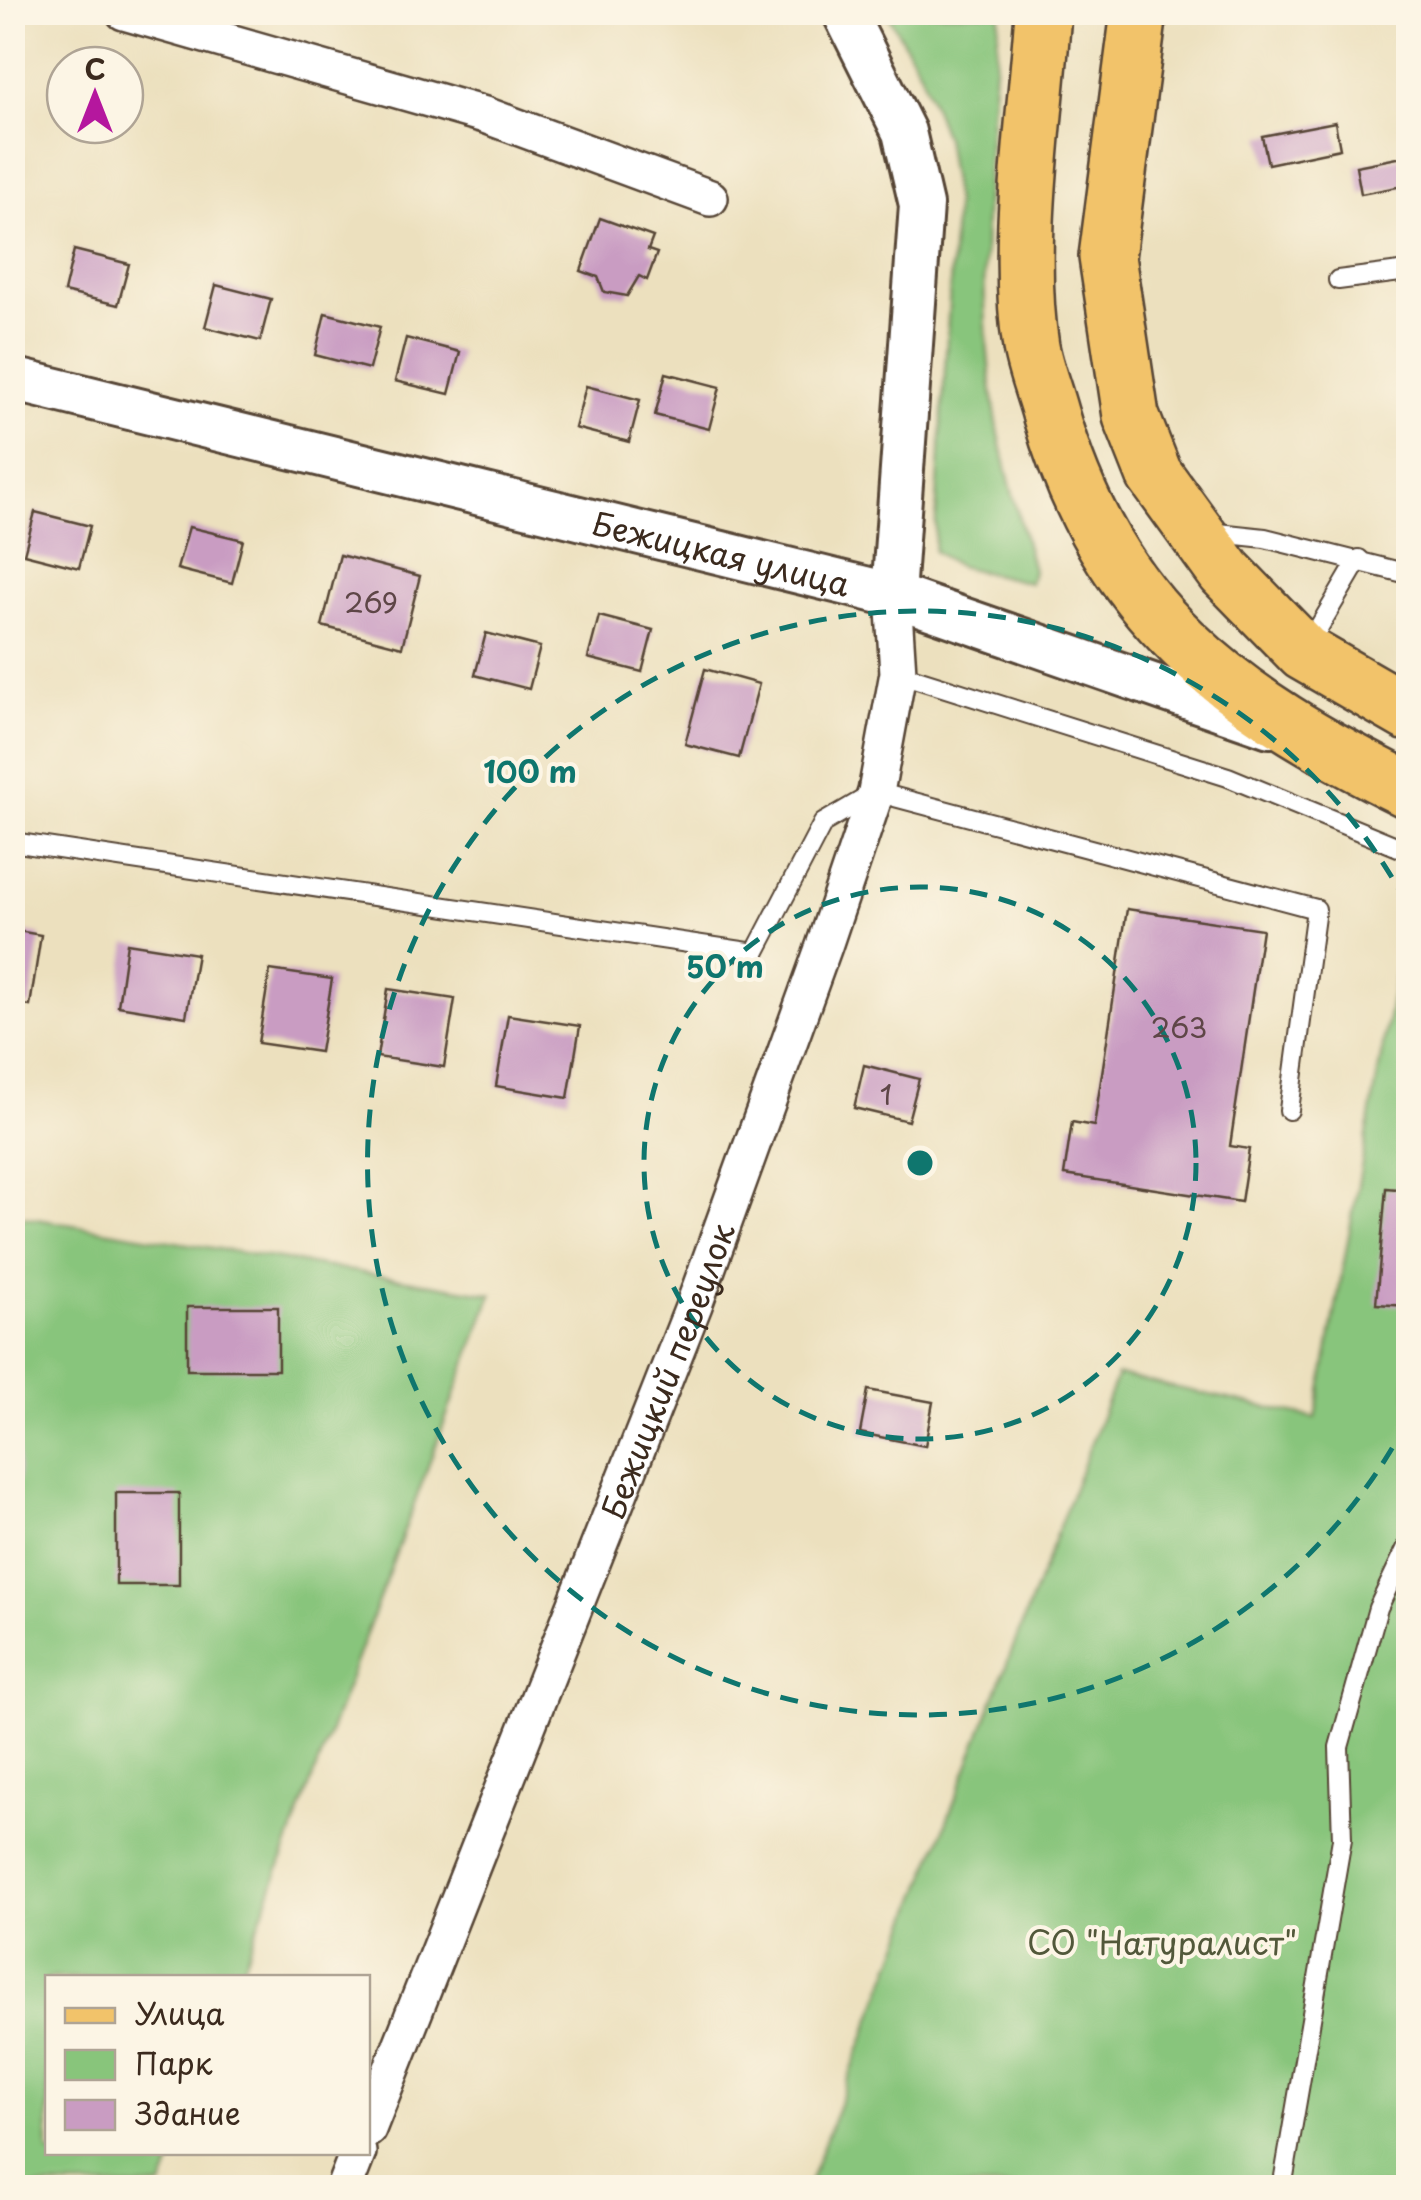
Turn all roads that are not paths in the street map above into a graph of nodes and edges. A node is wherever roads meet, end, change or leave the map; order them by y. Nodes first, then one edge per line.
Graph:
1 (124, 12) edge
2 (844, 12) edge
3 (1043, 12) edge
4 (1138, 12) edge
5 (710, 198) dead end
6 (1408, 270) edge
7 (1338, 280) dead end
8 (12, 378) edge
9 (1191, 530) junction
10 (1358, 559) junction
11 (1408, 574) edge
12 (893, 595) junction
13 (1304, 653) junction
14 (898, 673) junction
15 (1408, 713) edge
16 (1308, 740) junction
17 (1408, 790) edge
18 (876, 792) junction
19 (12, 842) edge
20 (1408, 850) edge
21 (1288, 1110) dead end
22 (1408, 1544) edge
23 (370, 2123) edge
24 (357, 2155) edge
25 (344, 2188) edge
26 (1282, 2188) edge

1 - 5 street
2 - 12 street
3 - 16 main road
4 - 9 main road
6 - 7 lane
8 - 12 street, Бежицкая улица
9 - 10 lane
9 - 13 main road
10 - 11 lane
10 - 13 lane
12 - 14 street, Бежицкий переулок
12 - 16 street, Бежицкая улица
13 - 15 main road
14 - 18 street, Бежицкий переулок
14 - 20 lane
16 - 17 main road, Бежицкая улица
18 - 19 lane
18 - 21 lane
18 - 23 street, Бежицкий переулок
22 - 26 lane
24 - 25 street

